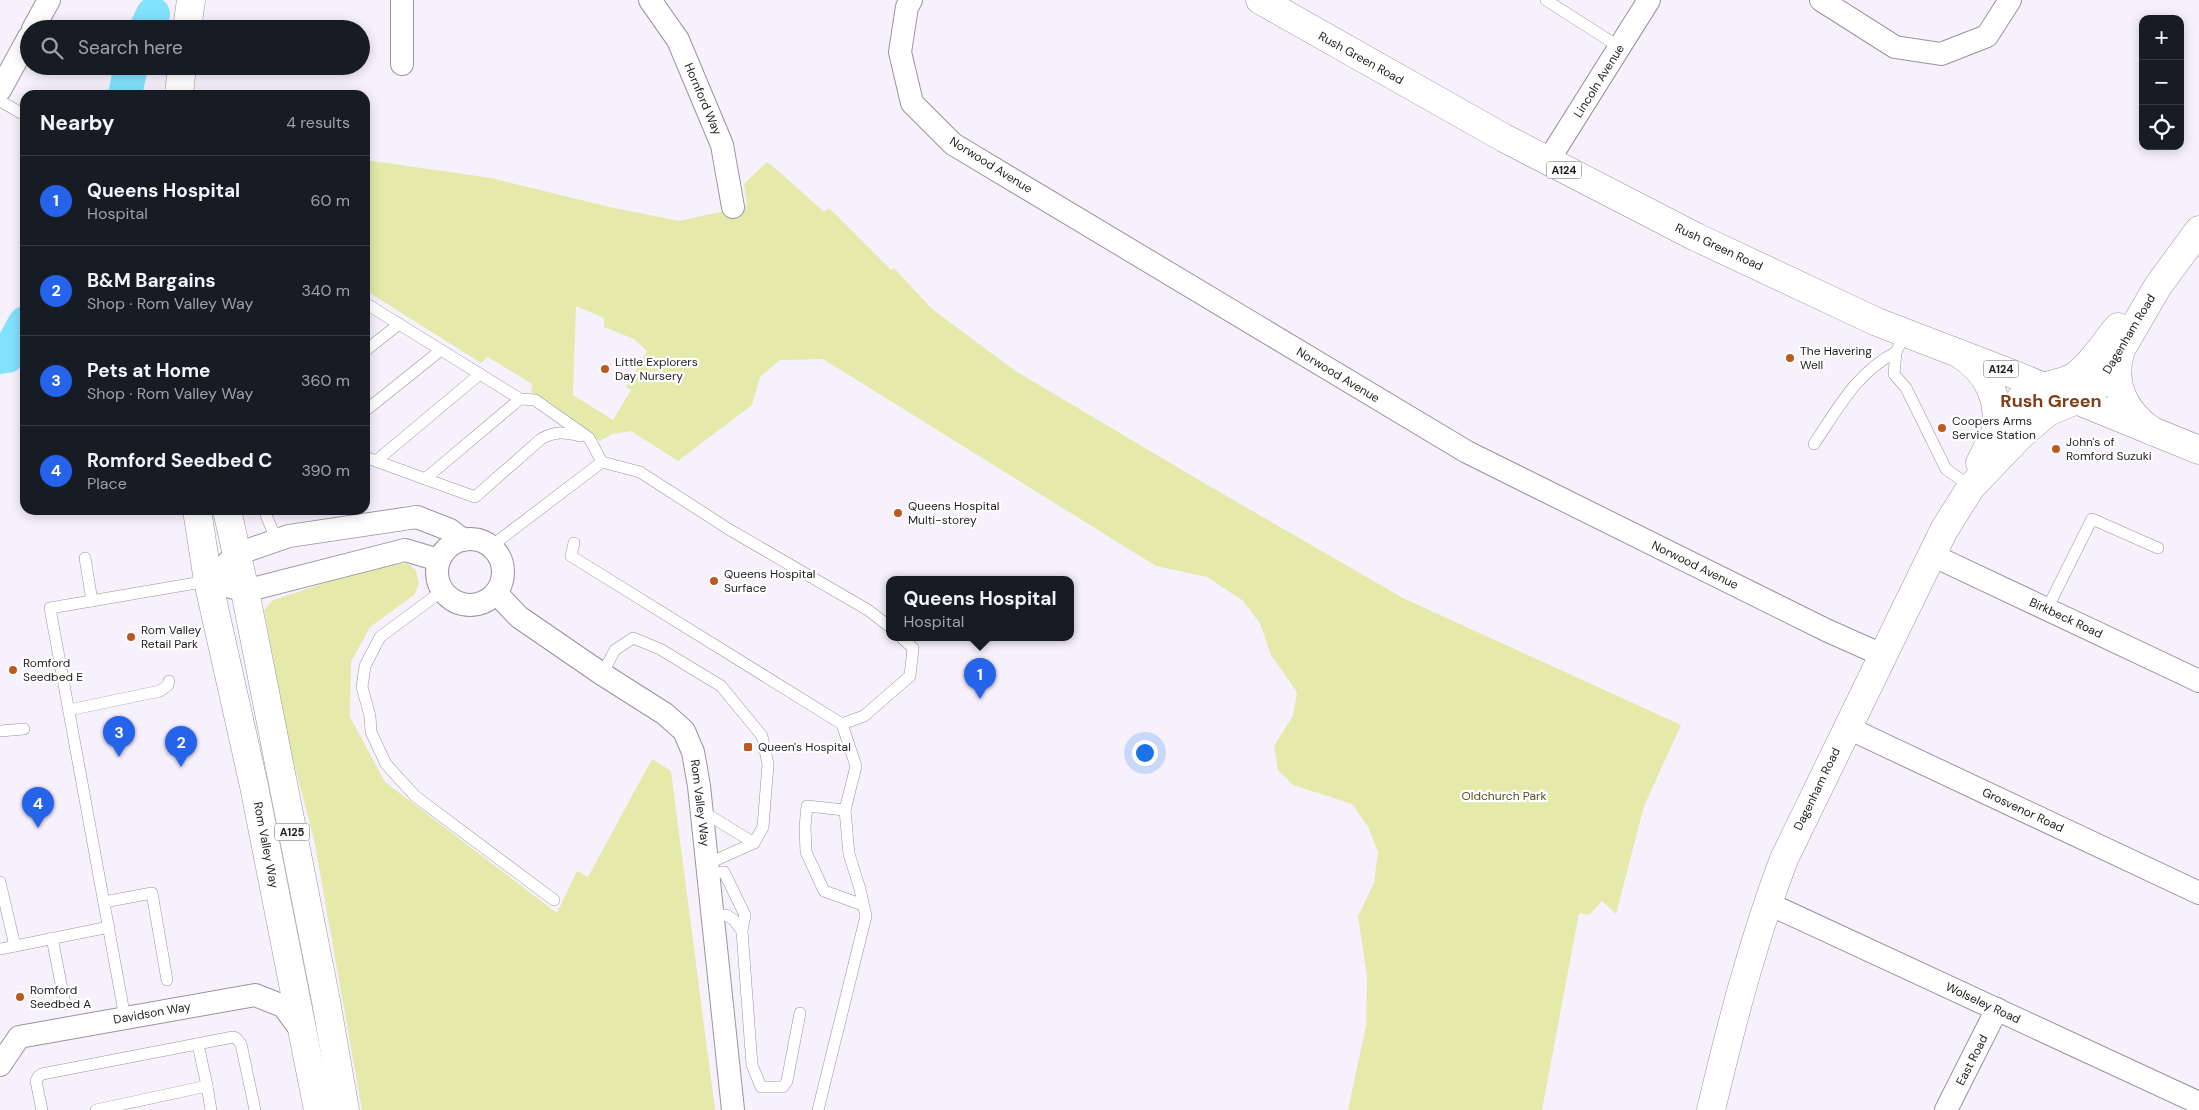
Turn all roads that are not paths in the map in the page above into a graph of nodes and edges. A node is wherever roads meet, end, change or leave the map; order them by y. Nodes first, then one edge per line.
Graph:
1 (49, 0) edge
2 (191, 0) edge
3 (402, 0) edge
4 (650, 0) edge
5 (911, 0) edge
6 (1260, 0) edge
7 (1546, 0) edge
8 (1649, 0) edge
9 (1821, 0) edge
10 (2010, 0) edge
11 (38, 20) edge
12 (188, 20) edge
13 (1621, 48) junction
14 (20, 53) edge
15 (402, 64) dead end
16 (181, 75) edge
17 (0, 90) edge
18 (180, 90) edge
19 (0, 102) edge
20 (20, 112) edge
21 (1548, 162) junction
22 (733, 207) dead end
23 (2199, 230) edge
24 (2158, 286) junction
25 (370, 306) edge
26 (399, 324) junction
27 (2124, 342) junction
28 (1901, 343) junction
29 (370, 347) edge
30 (441, 350) junction
31 (1957, 353) junction
32 (2084, 368) junction
33 (480, 374) junction
34 (2044, 386) junction
35 (520, 399) junction
36 (2076, 400) junction
37 (370, 407) edge
38 (2034, 423) junction
39 (2152, 431) junction
40 (589, 438) junction
41 (1993, 439) junction
42 (1814, 444) dead end
43 (2199, 450) edge
44 (370, 459) edge
45 (602, 462) junction
46 (425, 479) junction
47 (1971, 487) junction
48 (198, 515) edge
49 (228, 515) edge
50 (266, 515) edge
51 (289, 536) junction
52 (463, 540) junction
53 (574, 543) dead end
54 (490, 546) junction
55 (2158, 548) dead end
56 (237, 554) junction
57 (1932, 555) junction
58 (84, 558) dead end
59 (439, 560) junction
60 (208, 582) junction
61 (442, 590) junction
62 (246, 591) junction
63 (496, 593) junction
64 (92, 601) junction
65 (2047, 610) junction
66 (886, 624) edge
67 (905, 641) edge
68 (1882, 655) junction
69 (602, 674) junction
70 (2199, 681) edge
71 (169, 682) dead end
72 (69, 710) junction
73 (842, 724) junction
74 (1846, 727) junction
75 (24, 729) dead end
76 (0, 731) edge
77 (702, 810) junction
78 (845, 810) junction
79 (754, 844) junction
80 (708, 868) junction
81 (0, 882) edge
82 (2199, 893) edge
83 (554, 900) dead end
84 (104, 902) junction
85 (1767, 902) junction
86 (863, 905) junction
87 (713, 916) junction
88 (109, 927) junction
89 (742, 932) junction
90 (52, 938) junction
91 (15, 946) junction
92 (0, 948) edge
93 (167, 980) dead end
94 (65, 1004) dead end
95 (1997, 1009) junction
96 (800, 1013) dead end
97 (125, 1018) junction
98 (303, 1033) junction
99 (198, 1044) junction
100 (0, 1065) edge
101 (207, 1086) junction
102 (2199, 1103) edge
103 (42, 1110) edge
104 (96, 1110) edge
105 (212, 1110) edge
106 (255, 1110) edge
107 (318, 1110) edge
108 (345, 1110) edge
109 (733, 1110) edge
110 (818, 1110) edge
111 (1711, 1110) edge
112 (1946, 1110) edge

1 - 11 street
2 - 12 main road
3 - 15 street
4 - 22 street, Hornford Way
5 - 68 street, Norwood Avenue
6 - 21 main road, Rush Green Road / A124
7 - 13 lane
8 - 13 street, Lincoln Avenue
9 - 10 street
13 - 21 street, Lincoln Avenue
14 - 17 street
16 - 18 main road
19 - 20 lane
21 - 28 main road, Rush Green Road / A124
23 - 24 main road, Dagenham Road
24 - 27 main road, Dagenham Road
24 - 32 main road, Dagenham Road
25 - 26 lane
26 - 29 lane
26 - 30 lane
27 - 36 main road, Dagenham Road
27 - 39 main road
28 - 31 main road, Rush Green Road / A124
28 - 42 lane
28 - 47 lane
30 - 33 lane
30 - 37 lane
31 - 34 main road, Rush Green Road / A124
31 - 41 main road
32 - 34 main road, Dagenham Road
32 - 36 main road, Dagenham Road
33 - 35 lane
33 - 44 lane
34 - 36 main road, Rush Green Road / A124
34 - 38 main road, Dagenham Road
34 - 41 main road, Dagenham Road
35 - 40 lane
35 - 46 lane
36 - 38 main road, Dagenham Road
36 - 39 main road, Rush Green Road / A124
38 - 47 main road, Dagenham Road
39 - 43 main road, Rush Green Road / A124
40 - 45 lane
40 - 46 lane
41 - 47 main road, Dagenham Road
44 - 46 lane
45 - 54 lane
45 - 66 lane
47 - 57 main road, Dagenham Road
48 - 60 main road, Rom Valley Way / A125
49 - 56 main road, A125
50 - 51 lane
51 - 52 street
51 - 56 street
52 - 54 street
52 - 59 street
53 - 73 lane
54 - 63 street
55 - 65 lane
56 - 60 street
56 - 62 main road, A125
57 - 65 street, Birkbeck Road
57 - 68 main road, Dagenham Road
58 - 64 lane
59 - 61 street
59 - 62 street
60 - 62 street
60 - 64 lane
60 - 98 main road, Rom Valley Way / A125
61 - 63 street
61 - 83 lane
62 - 108 main road, A125
63 - 69 street, Rom Valley Way
64 - 72 lane
65 - 70 street, Birkbeck Road
67 - 73 lane
68 - 74 main road, Dagenham Road
69 - 77 street, Rom Valley Way
69 - 79 lane
71 - 72 lane
72 - 84 lane
73 - 78 lane
74 - 82 street, Grosvenor Road
74 - 85 main road, Dagenham Road
75 - 76 lane
77 - 79 lane
77 - 80 street, Rom Valley Way
78 - 86 lane
78 - 86 lane
79 - 80 lane
80 - 87 street, Rom Valley Way
80 - 89 lane
81 - 91 lane
84 - 88 lane
84 - 93 lane
85 - 95 street, Wolseley Road
85 - 111 main road, Dagenham Road
86 - 110 lane
87 - 89 lane
87 - 109 street, Rom Valley Way
88 - 90 lane
88 - 97 lane
89 - 96 lane
90 - 91 lane
90 - 94 lane
91 - 92 lane
95 - 102 street, Wolseley Road
95 - 112 street, East Road
97 - 98 street, Davidson Way
97 - 100 street, Davidson Way
98 - 107 main road, Rom Valley Way / A125
99 - 101 lane
99 - 103 lane
99 - 106 lane
101 - 104 lane
101 - 105 lane

